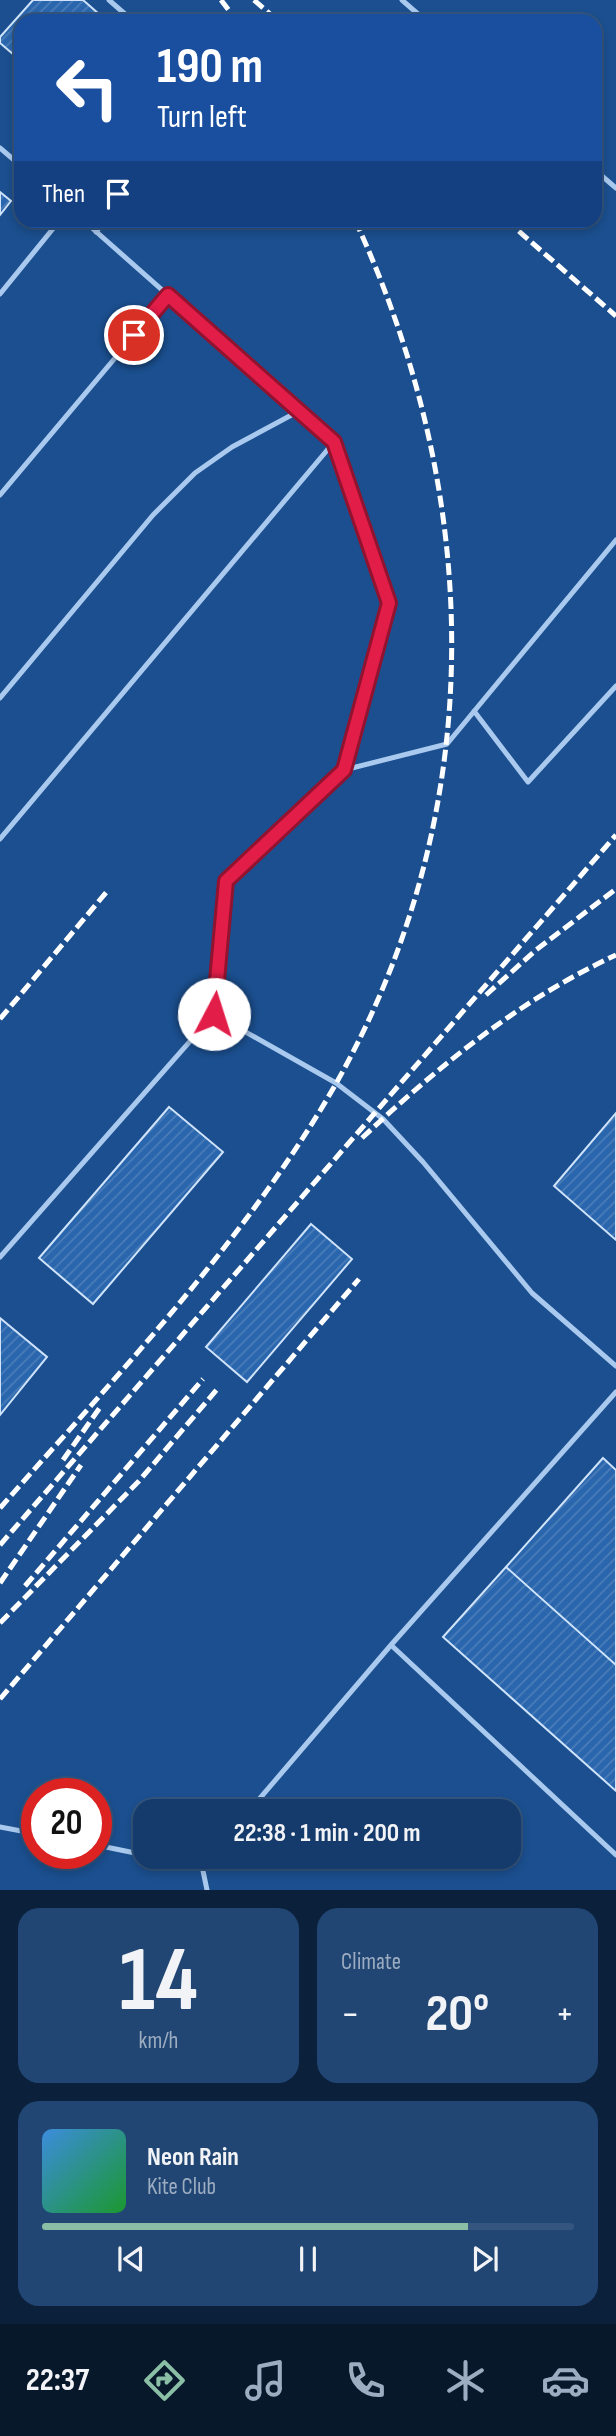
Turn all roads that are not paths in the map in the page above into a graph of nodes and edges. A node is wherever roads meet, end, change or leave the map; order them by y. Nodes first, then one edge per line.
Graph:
1 (109, 0) edge
2 (402, 0) edge
3 (125, 14) edge
4 (418, 14) edge
5 (0, 148) edge
6 (14, 160) edge
7 (602, 176) edge
8 (616, 188) edge
9 (54, 228) edge
10 (92, 228) edge
11 (99, 228) edge
12 (96, 232) junction
13 (0, 294) edge
14 (168, 295) junction
15 (299, 411) junction
16 (334, 442) junction
17 (0, 495) edge
18 (616, 540) edge
19 (616, 686) edge
20 (0, 698) edge
21 (474, 711) junction
22 (344, 770) junction
23 (0, 839) edge
24 (214, 1014) junction
25 (0, 1258) edge
26 (616, 1366) edge
27 (616, 1392) edge
28 (391, 1644) junction
29 (259, 1799) edge
30 (0, 1827) edge
31 (21, 1831) edge
32 (112, 1848) edge
33 (133, 1853) edge
34 (616, 1855) edge
35 (203, 1869) edge
36 (207, 1890) edge

1 - 3 lane
2 - 4 lane
5 - 6 lane
7 - 8 lane
9 - 13 lane
10 - 12 lane
11 - 12 lane
12 - 14 lane
14 - 15 lane
14 - 17 lane
15 - 16 lane
15 - 20 lane
16 - 22 lane
16 - 23 lane
18 - 21 lane
19 - 21 lane
21 - 22 lane
22 - 24 lane
24 - 25 lane
24 - 26 lane
27 - 28 lane
28 - 29 lane
28 - 34 lane
30 - 31 lane
32 - 33 lane
35 - 36 lane

